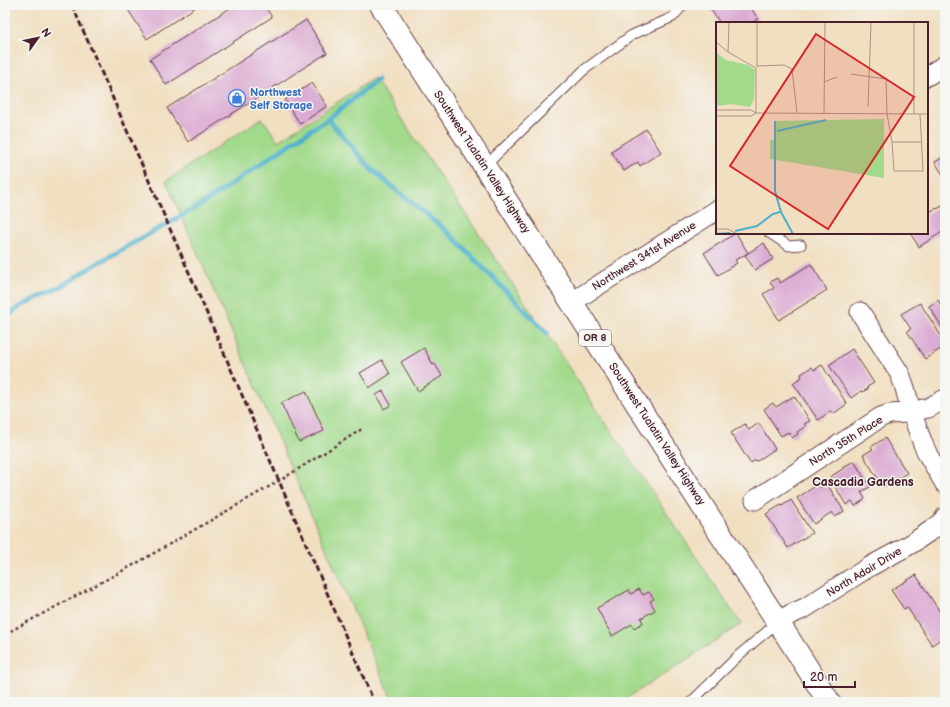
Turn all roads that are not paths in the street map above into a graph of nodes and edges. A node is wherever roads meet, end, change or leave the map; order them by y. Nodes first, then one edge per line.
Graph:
1 (381, 5) edge
2 (683, 5) edge
3 (945, 64) edge
4 (928, 75) edge
5 (485, 166) junction
6 (716, 211) edge
7 (771, 234) edge
8 (801, 246) dead end
9 (572, 302) junction
10 (860, 312) dead end
11 (945, 399) edge
12 (911, 411) junction
13 (945, 484) edge
14 (755, 500) dead end
15 (945, 517) edge
16 (778, 622) junction
17 (691, 702) edge
18 (829, 702) edge

1 - 5 highway, Southwest Tualatin Valley Highway / OR 8
2 - 5 lane
3 - 4 street
5 - 9 highway, Southwest Tualatin Valley Highway / OR 8
6 - 9 street, Northwest 341st Avenue
7 - 8 lane
9 - 16 highway, Southwest Tualatin Valley Highway / OR 8
10 - 12 street
11 - 12 street, North 35th Place
12 - 13 street
12 - 14 street, North 35th Place
15 - 16 street, North Adair Drive
16 - 17 lane
16 - 18 highway, Southwest Tualatin Valley Highway / OR 8

